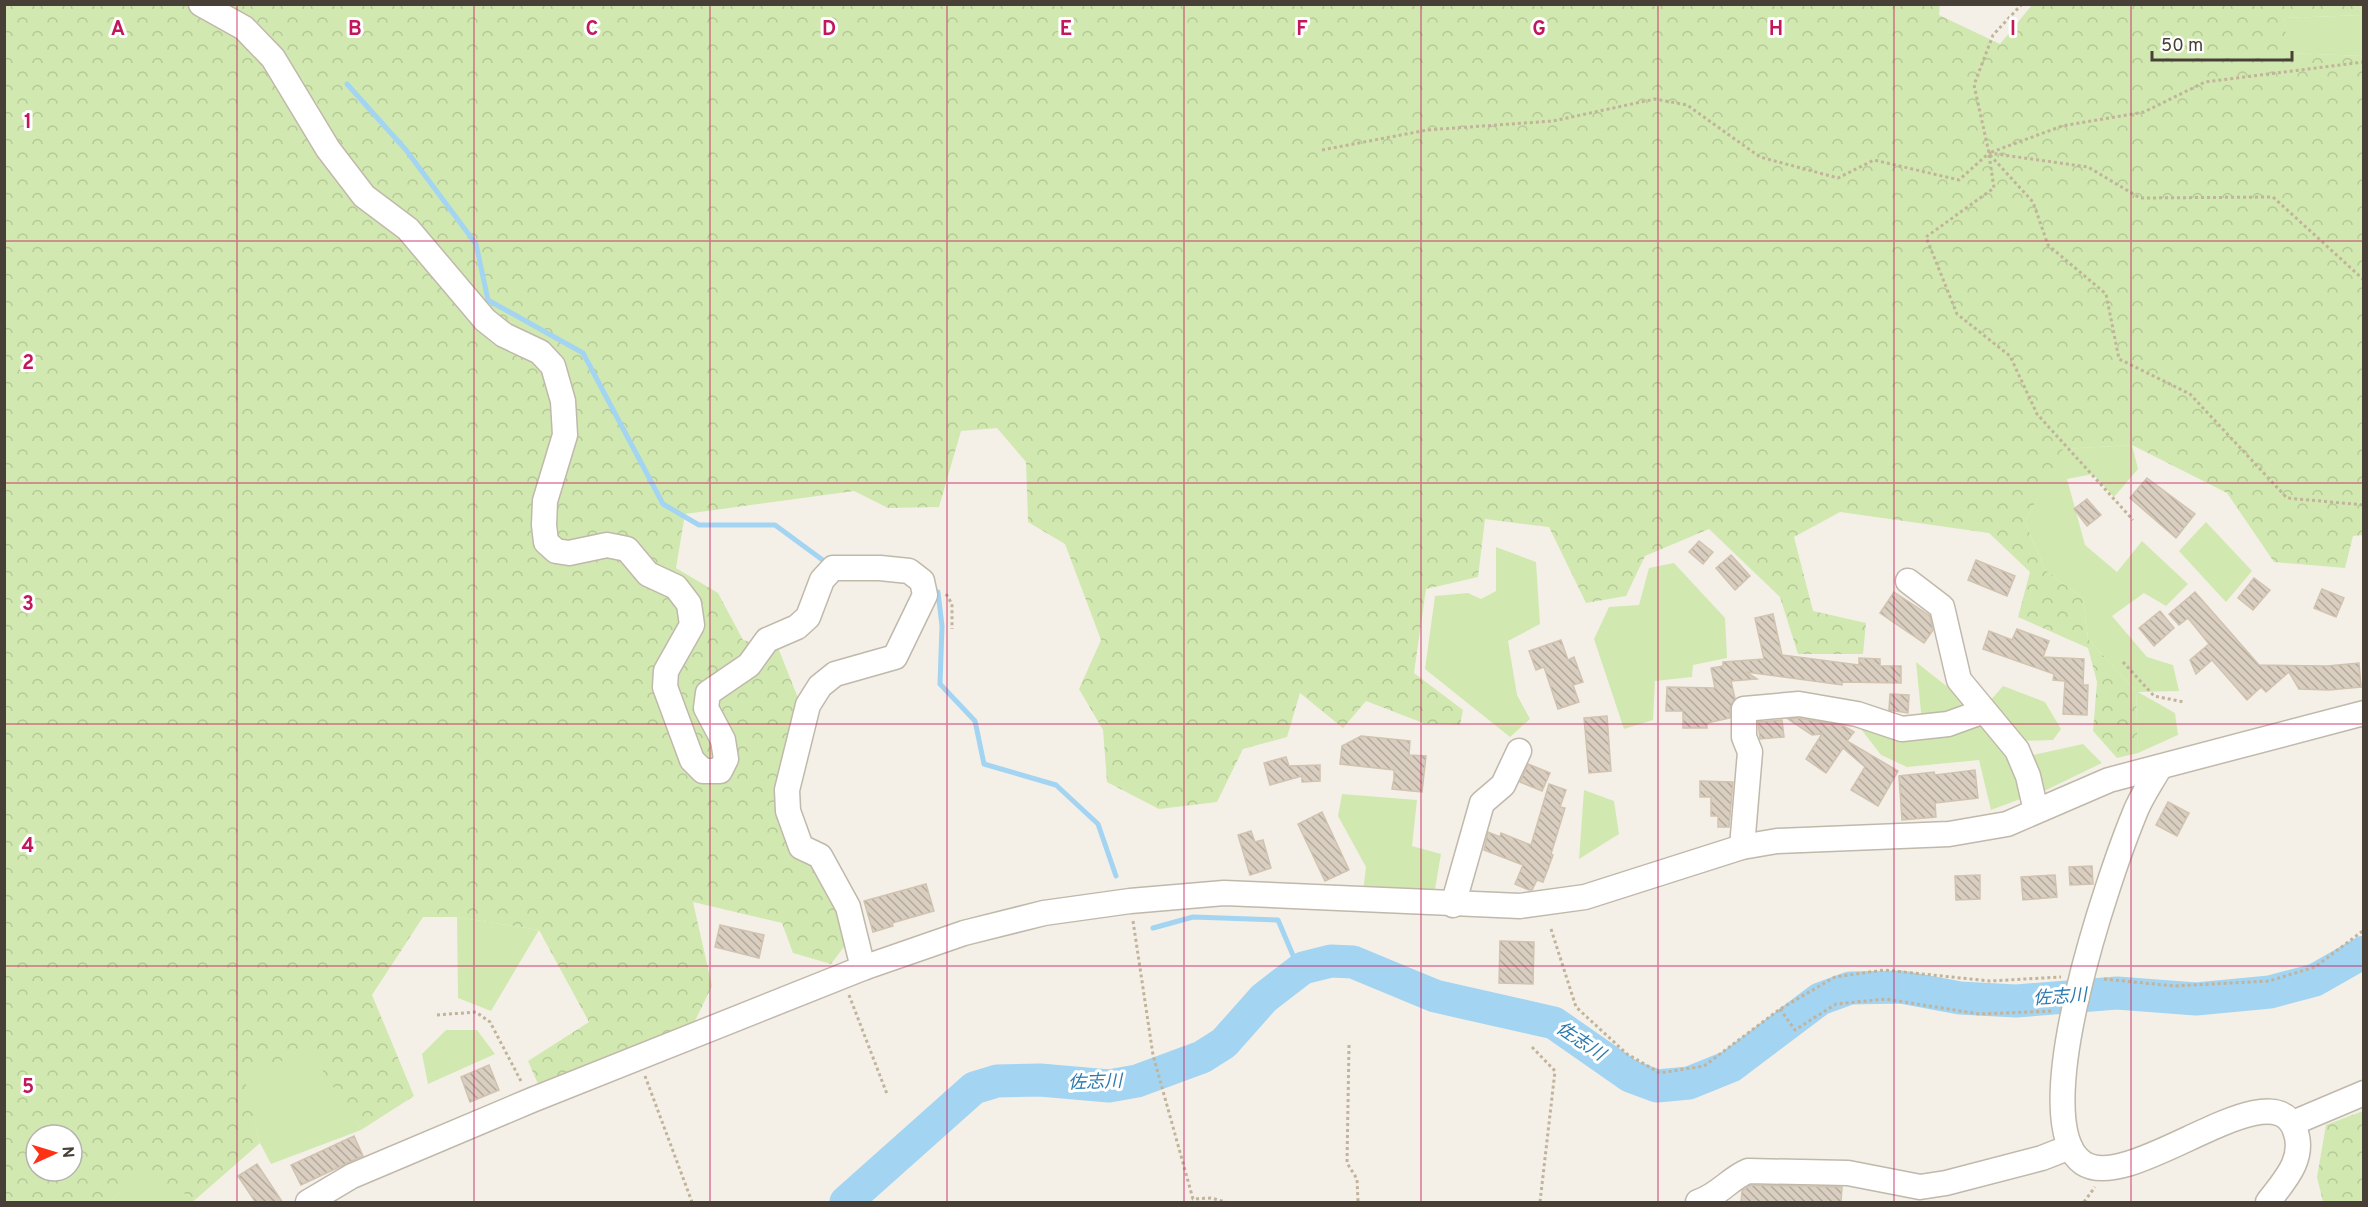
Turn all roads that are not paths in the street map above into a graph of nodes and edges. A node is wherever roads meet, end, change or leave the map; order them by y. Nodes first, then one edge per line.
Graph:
1 (201, 4) edge
2 (1908, 581) dead end
3 (1984, 711) junction
4 (2364, 713) edge
5 (1519, 751) dead end
6 (2160, 767) junction
7 (2036, 812) junction
8 (1742, 847) junction
9 (1453, 905) junction
10 (853, 972) junction
11 (2364, 1094) edge
12 (2293, 1123) junction
13 (2070, 1147) junction
14 (308, 1203) edge
15 (1698, 1203) edge
16 (2268, 1203) edge

1 - 10 street
2 - 3 street
3 - 7 street
3 - 8 street
4 - 6 street
5 - 9 street
6 - 7 street
6 - 13 street
7 - 8 street
8 - 9 street
9 - 10 street
10 - 14 street
11 - 12 street
12 - 13 street
12 - 16 street
13 - 15 street

